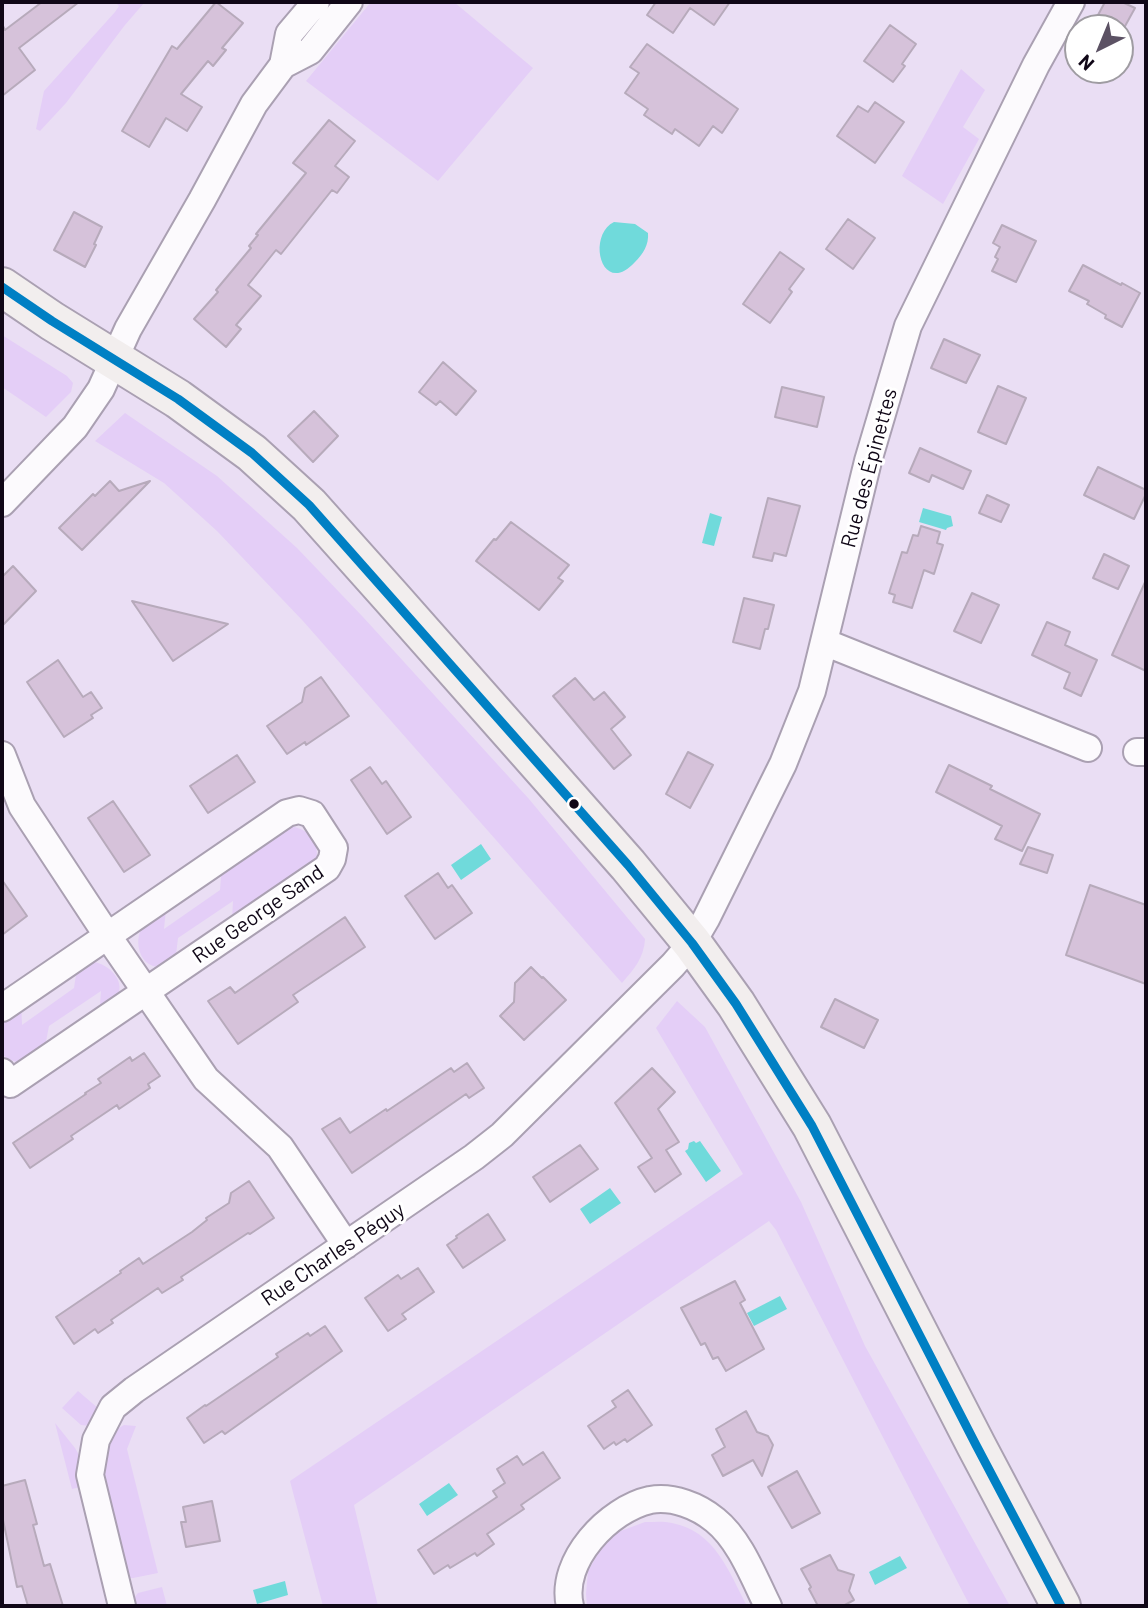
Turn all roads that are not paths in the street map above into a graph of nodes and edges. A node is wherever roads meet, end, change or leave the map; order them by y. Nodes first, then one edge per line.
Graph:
1 (316, 2) edge
2 (349, 2) edge
3 (1071, 2) edge
4 (283, 65) junction
5 (2, 287) edge
6 (115, 358) junction
7 (2, 503) edge
8 (824, 642) junction
9 (1088, 748) dead end
10 (2, 755) edge
11 (107, 935) junction
12 (692, 943) junction
13 (146, 991) junction
14 (2, 1007) edge
15 (2, 1072) edge
16 (346, 1245) junction
17 (122, 1606) edge
18 (570, 1606) edge
19 (768, 1606) edge
20 (1061, 1606) edge

1 - 4 street
2 - 4 street
3 - 8 street, Rue des Épinettes
4 - 6 street
5 - 6 main road
6 - 7 street
6 - 12 main road
8 - 9 street
8 - 12 street, Rue des Épinettes
10 - 11 street
11 - 13 street
11 - 13 street, Rue George Sand
11 - 14 street, Rue George Sand
12 - 16 street, Rue Charles Péguy
12 - 20 main road
13 - 15 street, Rue George Sand
13 - 16 street
16 - 17 street, Rue Charles Péguy
18 - 19 street

